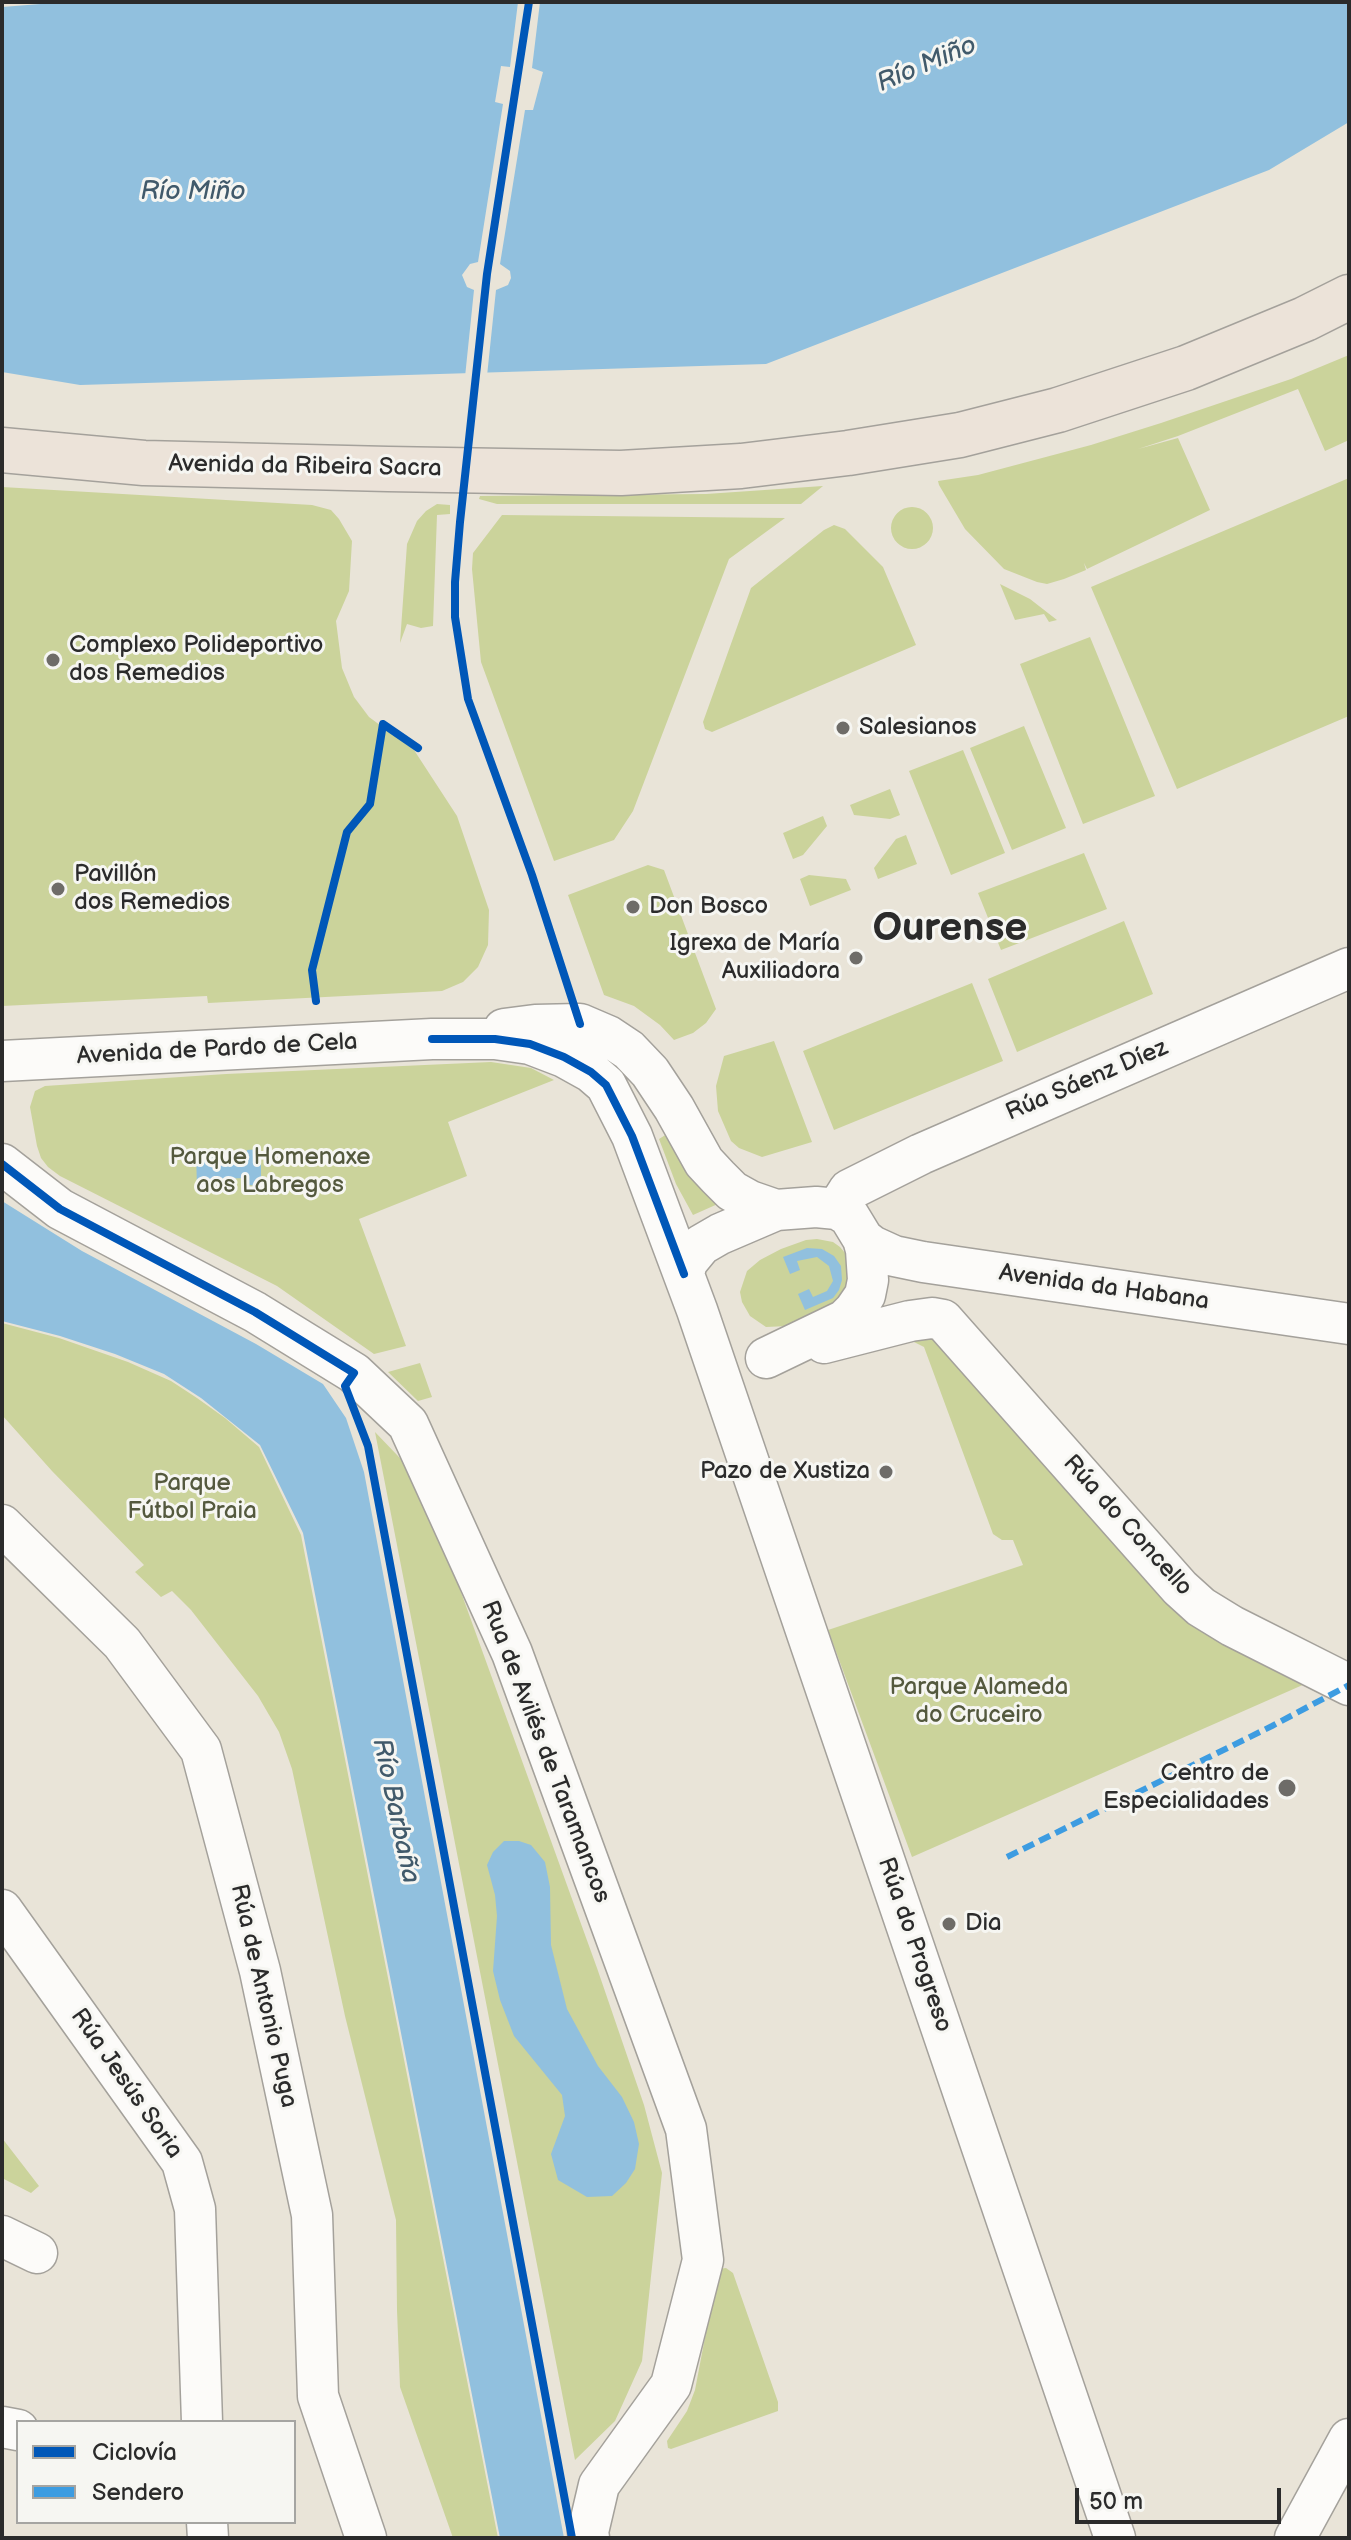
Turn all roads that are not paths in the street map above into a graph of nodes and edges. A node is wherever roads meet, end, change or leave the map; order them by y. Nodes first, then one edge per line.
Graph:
1 (1349, 297) edge
2 (2, 450) edge
3 (1349, 968) edge
4 (432, 1039) junction
5 (19, 1060) edge
6 (2, 1080) edge
7 (2, 1164) edge
8 (837, 1209) junction
9 (776, 1210) junction
10 (863, 1239) junction
11 (684, 1274) junction
12 (1110, 1289) junction
13 (943, 1320) junction
14 (1349, 1324) edge
15 (712, 1352) junction
16 (766, 1358) junction
17 (2, 1525) edge
18 (1349, 1685) edge
19 (2, 1910) edge
20 (2, 2236) edge
21 (37, 2253) dead end
22 (202, 2420) edge
23 (1349, 2439) edge
24 (366, 2538) edge
25 (589, 2538) edge
26 (1115, 2538) edge
27 (1295, 2538) edge

1 - 2 highway, Avenida da Ribeira Sacra
3 - 8 street, Rúa Sáenz Díez
4 - 5 street, Avenida de Pardo de Cela
4 - 9 street, Avenida de Pardo de Cela
4 - 11 street, Avenida de Pardo de Cela
5 - 6 street
7 - 25 street, Rua de Avilés de Taramancos
8 - 9 street
8 - 10 street
9 - 11 street
10 - 12 street, Avenida da Habana
10 - 16 street
11 - 15 street
12 - 13 street
12 - 14 street, Avenida da Habana
13 - 16 street
13 - 18 street, Rúa do Concello
15 - 16 street
15 - 26 street, Rúa do Progreso
17 - 24 street, Rúa de Antonio Puga
19 - 22 street, Rúa Jesús Soria
20 - 21 street
23 - 27 street

